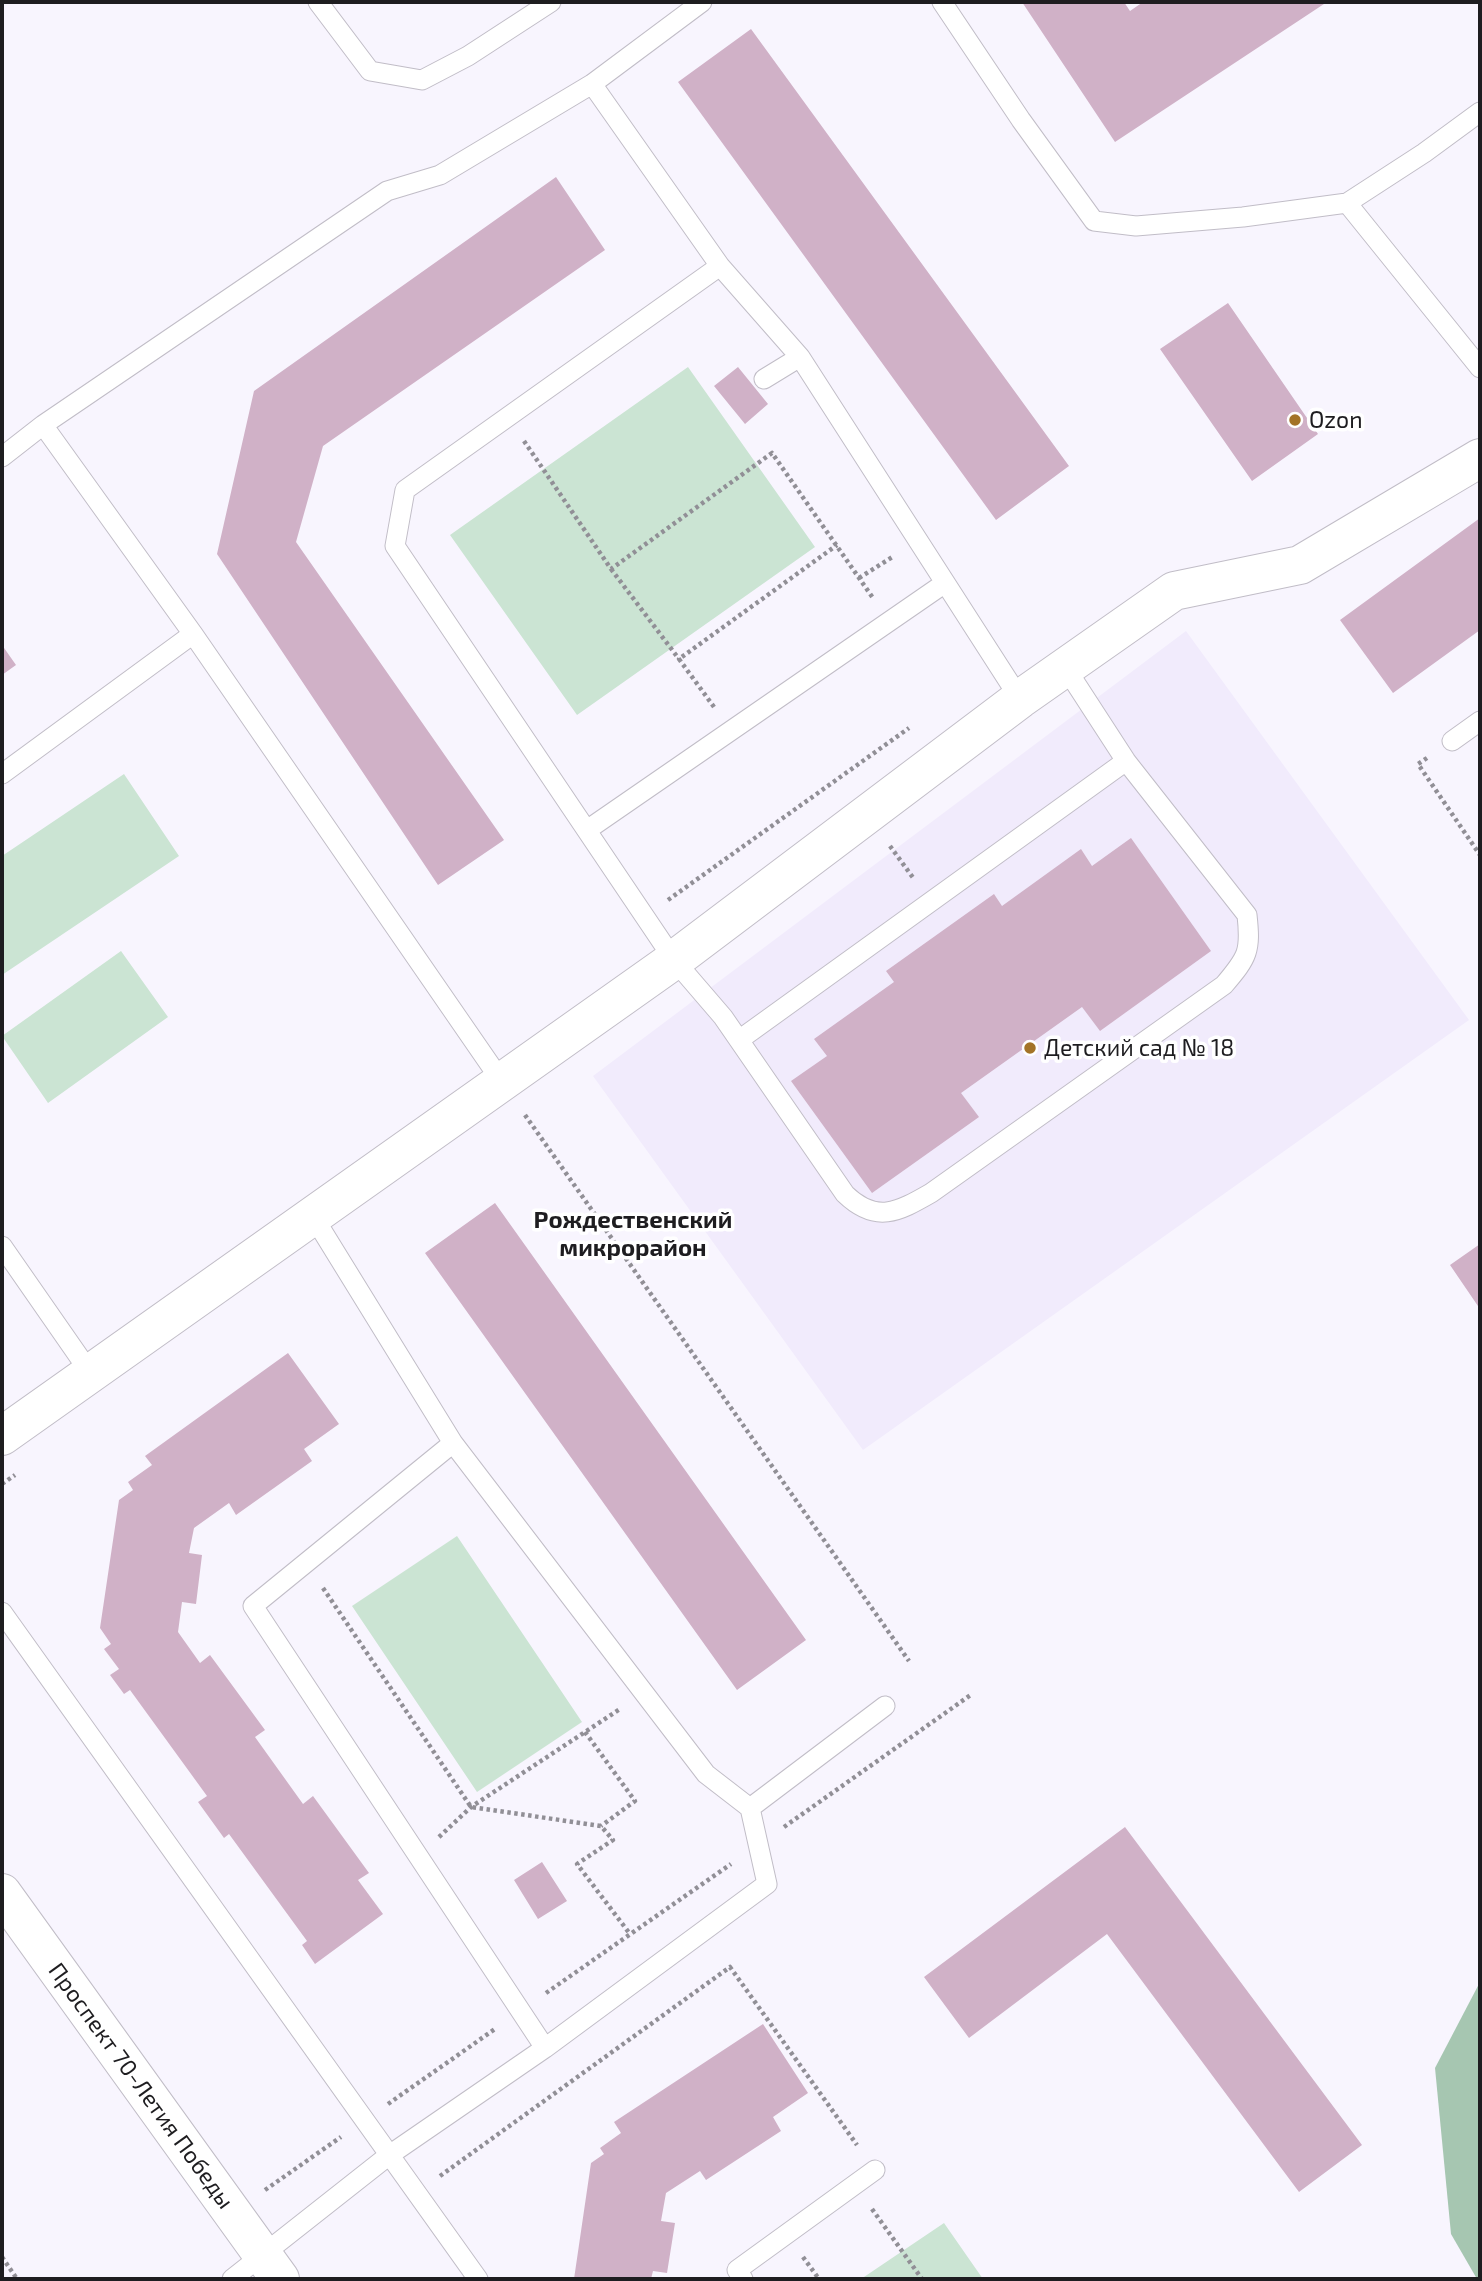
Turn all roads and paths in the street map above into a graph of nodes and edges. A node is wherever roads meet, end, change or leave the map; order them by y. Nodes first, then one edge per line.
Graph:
1 (318, 2) edge
2 (551, 2) edge
3 (702, 2) edge
4 (942, 2) edge
5 (592, 84) junction
6 (1480, 112) edge
7 (1348, 203) junction
8 (720, 265) junction
9 (800, 357) junction
10 (1480, 368) edge
11 (764, 379) dead end
12 (507, 417) junction
13 (43, 425) junction
14 (2, 457) edge
15 (1480, 458) edge
16 (918, 540) junction
17 (837, 545) junction
18 (611, 569) junction
19 (859, 578) junction
20 (945, 583) junction
21 (890, 621) junction
22 (193, 634) junction
23 (679, 659) junction
24 (1065, 667) junction
25 (1020, 699) junction
26 (1480, 721) edge
27 (910, 728) dead end
28 (731, 731) junction
29 (1452, 741) joint
30 (1126, 761) junction
31 (2, 774) edge
32 (587, 830) junction
33 (890, 845) dead end
34 (1480, 855) edge
35 (930, 901) junction
36 (645, 917) junction
37 (674, 960) junction
38 (739, 1040) junction
39 (502, 1082) junction
40 (313, 1216) junction
41 (2, 1246) edge
42 (91, 1374) junction
43 (2, 1436) edge
44 (453, 1443) junction
45 (306, 1563) junction
46 (2, 1612) edge
47 (909, 1661) dead end
48 (644, 1693) junction
49 (972, 1695) dead end
50 (885, 1706) dead end
51 (585, 1732) junction
52 (471, 1807) junction
53 (750, 1808) junction
54 (601, 1826) junction
55 (758, 1844) junction
56 (418, 1856) junction
57 (2, 1893) edge
58 (630, 1934) junction
59 (520, 2011) junction
60 (545, 2048) junction
61 (364, 2121) junction
62 (388, 2156) junction
63 (875, 2170) joint
64 (855, 2186) junction
65 (417, 2193) junction
66 (233, 2213) junction
67 (2, 2258) edge
68 (272, 2267) edge
69 (17, 2279) edge
70 (232, 2279) edge
71 (478, 2279) edge
72 (743, 2279) edge
73 (922, 2279) edge

1 - 2 lane
3 - 5 lane
4 - 7 lane
5 - 8 lane
5 - 13 lane
6 - 7 lane
7 - 10 lane
8 - 9 lane
8 - 12 lane
9 - 11 lane
9 - 16 lane
12 - 18 path
12 - 32 lane
13 - 14 lane
13 - 22 lane
15 - 24 street
16 - 19 path
16 - 20 lane
17 - 18 path
17 - 19 path
17 - 23 path
18 - 23 path
19 - 21 path
20 - 21 lane
20 - 25 lane
21 - 28 lane
22 - 31 lane
22 - 39 lane
23 - 28 path
24 - 25 street
24 - 30 lane
25 - 37 street
26 - 29 lane
27 - 36 path
28 - 32 lane
29 - 34 path
30 - 35 lane
30 - 38 lane
32 - 36 lane
33 - 35 path
35 - 38 lane
36 - 37 lane
37 - 38 lane
37 - 39 street
39 - 40 street
39 - 47 path
40 - 42 street
40 - 44 lane
41 - 42 lane
42 - 43 street
44 - 45 lane
44 - 48 lane
45 - 52 path
45 - 56 lane
46 - 61 lane
48 - 51 path
48 - 53 lane
49 - 55 path
50 - 53 lane
51 - 52 path
51 - 54 path
52 - 54 path
52 - 56 path
53 - 55 lane
54 - 58 path
55 - 58 path
55 - 60 lane
56 - 59 lane
57 - 66 street, Проспект 70-Летия Победы
58 - 59 path
59 - 60 lane
59 - 61 path
60 - 62 lane
61 - 62 lane
61 - 66 path
62 - 65 lane
62 - 68 lane
63 - 64 lane
63 - 65 path
64 - 72 lane
64 - 73 path
65 - 71 lane
66 - 68 street, Проспект 70-Летия Победы
67 - 69 path
68 - 70 lane

